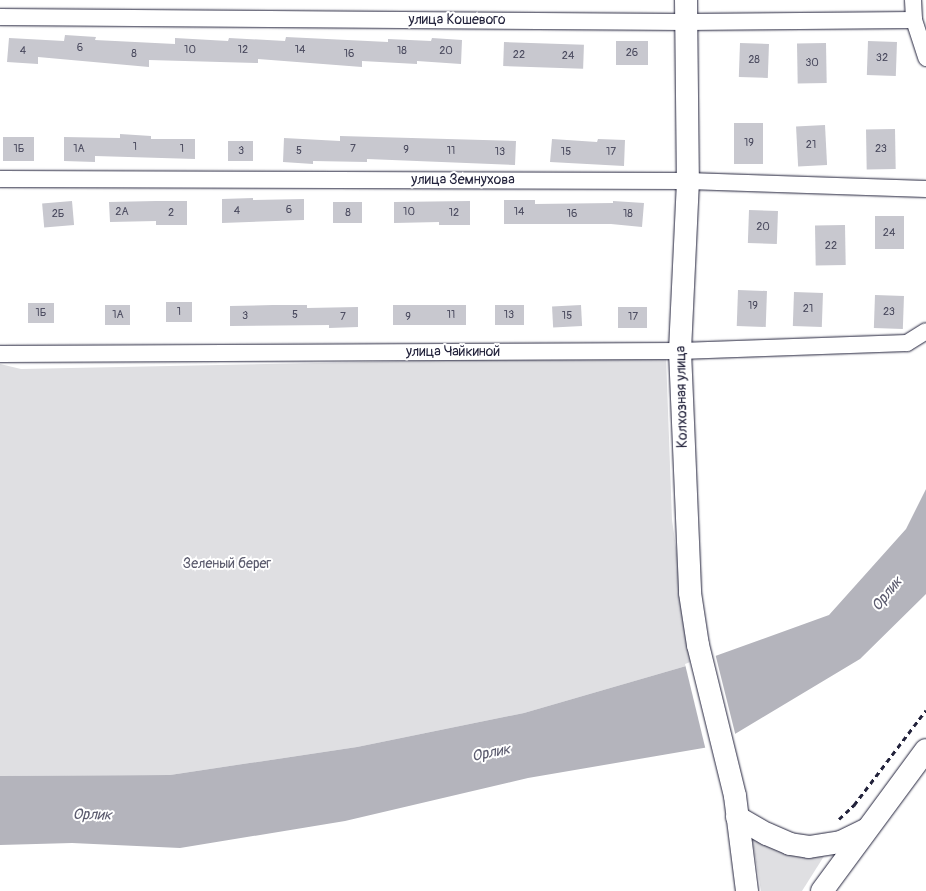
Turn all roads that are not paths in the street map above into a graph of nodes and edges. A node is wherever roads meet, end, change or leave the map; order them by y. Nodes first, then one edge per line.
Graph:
1 (686, 0) edge
2 (913, 0) edge
3 (0, 17) edge
4 (914, 20) junction
5 (686, 22) junction
6 (926, 58) edge
7 (0, 179) edge
8 (688, 181) junction
9 (926, 189) edge
10 (926, 331) edge
11 (680, 351) junction
12 (0, 354) edge
13 (926, 750) edge
14 (737, 817) junction
15 (867, 830) junction
16 (747, 891) edge
17 (822, 891) edge

1 - 5 main road, Колхозная улица
2 - 4 street
3 - 5 street, улица Кошевого
4 - 5 street, улица Кошевого
4 - 6 street
5 - 8 main road, Колхозная улица
7 - 8 street, улица Земнухова
8 - 9 street, улица Земнухова
8 - 11 main road, Колхозная улица
10 - 11 street, улица Чайкиной
11 - 12 street, улица Чайкиной
11 - 14 main road, Колхозная улица
13 - 15 main road
14 - 15 main road
14 - 16 main road, Колхозная улица
15 - 17 main road

